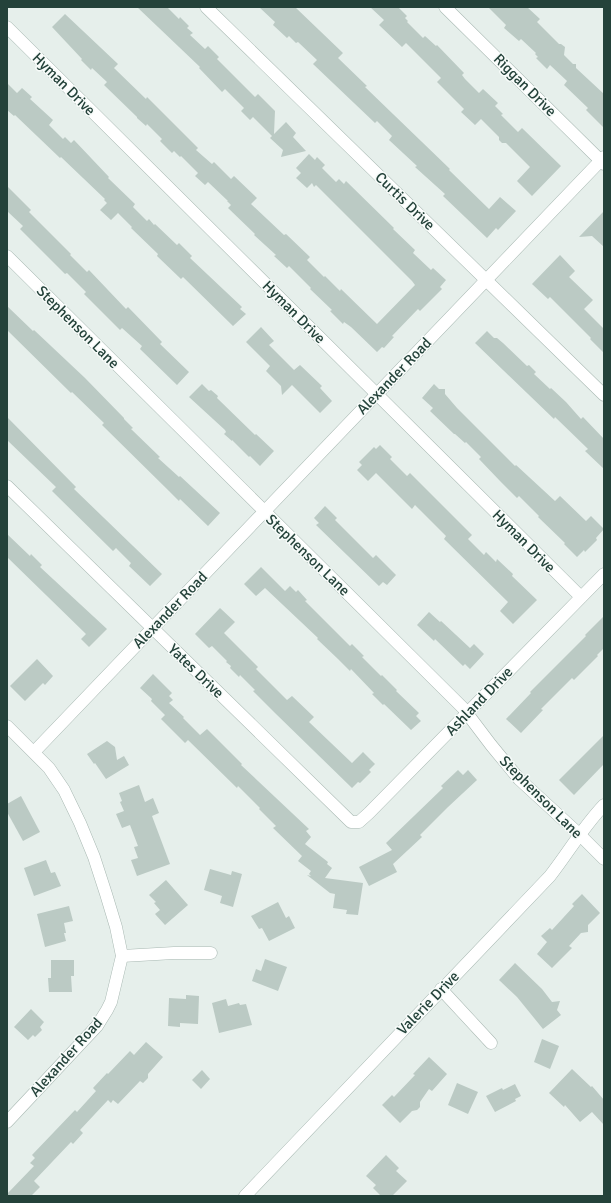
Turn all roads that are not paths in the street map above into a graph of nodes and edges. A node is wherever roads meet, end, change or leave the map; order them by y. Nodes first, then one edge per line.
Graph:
1 (206, 7) edge
2 (445, 7) edge
3 (7, 27) edge
4 (603, 160) edge
5 (7, 256) edge
6 (486, 280) junction
7 (376, 394) junction
8 (604, 395) edge
9 (7, 486) edge
10 (264, 512) junction
11 (604, 574) edge
12 (581, 597) junction
13 (152, 628) junction
14 (467, 713) junction
15 (7, 726) edge
16 (34, 752) junction
17 (604, 806) edge
18 (351, 822) joint
19 (580, 835) junction
20 (604, 859) edge
21 (211, 952) dead end
22 (122, 956) junction
23 (441, 989) junction
24 (491, 1043) dead end
25 (7, 1122) edge
26 (245, 1196) edge

1 - 6 street, Curtis Drive
2 - 4 street, Riggan Drive
3 - 7 street, Hyman Drive
4 - 6 street, Alexander Road
5 - 10 street, Stephenson Lane
6 - 7 street, Alexander Road
6 - 8 street, Curtis Drive
7 - 10 street, Alexander Road
7 - 12 street, Hyman Drive
9 - 13 street, Yates Drive
10 - 13 street, Alexander Road
10 - 14 street, Stephenson Lane
11 - 12 street, Ashland Drive
12 - 14 street, Ashland Drive
13 - 16 street, Alexander Road
13 - 18 street, Yates Drive
14 - 18 street, Ashland Drive
14 - 19 street, Stephenson Lane
15 - 16 street
16 - 22 street, Alexander Road
17 - 19 street, Valerie Drive
19 - 20 street, Stephenson Lane
19 - 23 street, Valerie Drive
21 - 22 street
22 - 25 street, Alexander Road
23 - 24 street
23 - 26 street, Valerie Drive

